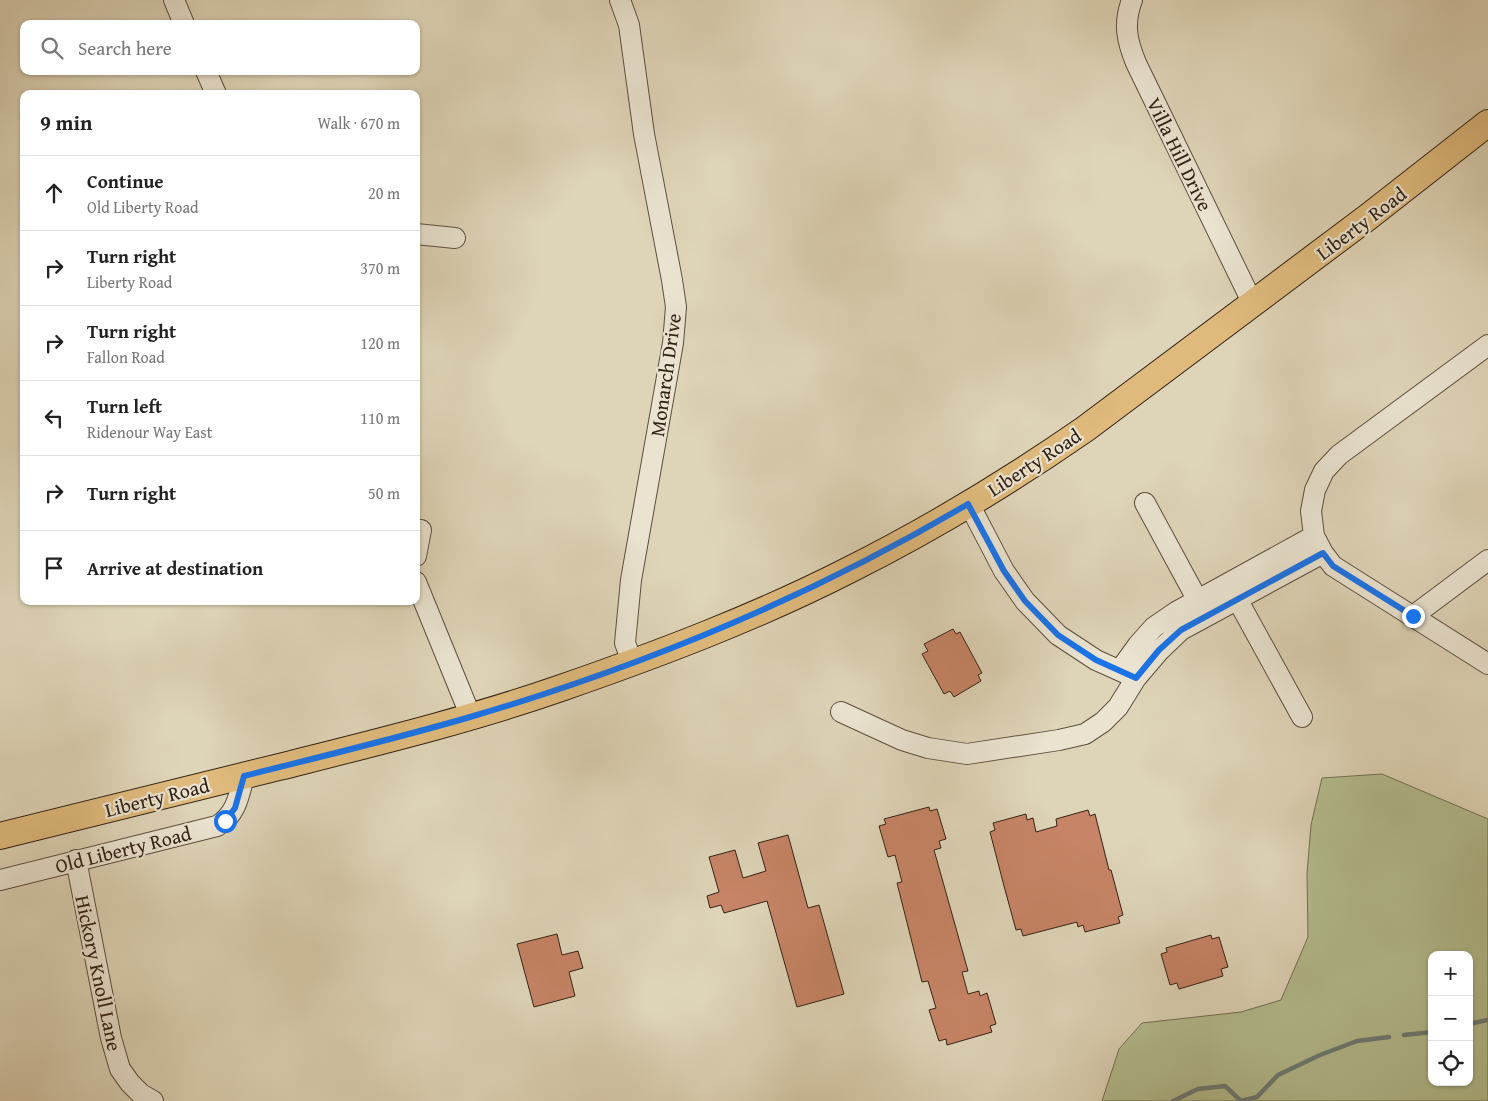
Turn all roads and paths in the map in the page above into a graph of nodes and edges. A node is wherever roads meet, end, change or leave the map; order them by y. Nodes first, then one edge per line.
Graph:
1 (174, 0) edge
2 (620, 0) edge
3 (1132, 0) edge
4 (182, 20) edge
5 (208, 75) edge
6 (214, 90) edge
7 (1488, 123) edge
8 (420, 234) edge
9 (455, 238) dead end
10 (1253, 304) junction
11 (1488, 344) edge
12 (1145, 503) dead end
13 (968, 504) junction
14 (421, 530) dead end
15 (420, 535) edge
16 (1318, 544) junction
17 (1488, 560) edge
18 (420, 592) edge
19 (1233, 592) junction
20 (1197, 599) junction
21 (1413, 616) junction
22 (1196, 622) junction
23 (632, 662) junction
24 (1488, 664) edge
25 (1128, 674) junction
26 (841, 712) dead end
27 (471, 717) junction
28 (1302, 717) dead end
29 (244, 776) junction
30 (0, 836) edge
31 (76, 860) junction
32 (0, 880) edge
33 (154, 1101) edge

1 - 4 street
2 - 23 street, Monarch Drive
3 - 10 street, Villa Hill Drive
5 - 6 street
7 - 10 main road, Liberty Road
8 - 9 street
10 - 13 main road, Liberty Road
11 - 16 street
12 - 20 street
13 - 23 main road, Liberty Road
13 - 25 street
14 - 15 street
16 - 19 street
16 - 21 street
17 - 21 street
18 - 27 street
19 - 20 street
19 - 22 street
19 - 28 street
20 - 22 street
20 - 25 street
21 - 24 street
22 - 25 street
23 - 27 main road, Liberty Road
25 - 26 street
27 - 29 main road, Liberty Road
29 - 30 main road, Liberty Road
29 - 31 street, Old Liberty Road
31 - 32 street, Old Liberty Road
31 - 33 street, Hickory Knoll Lane

